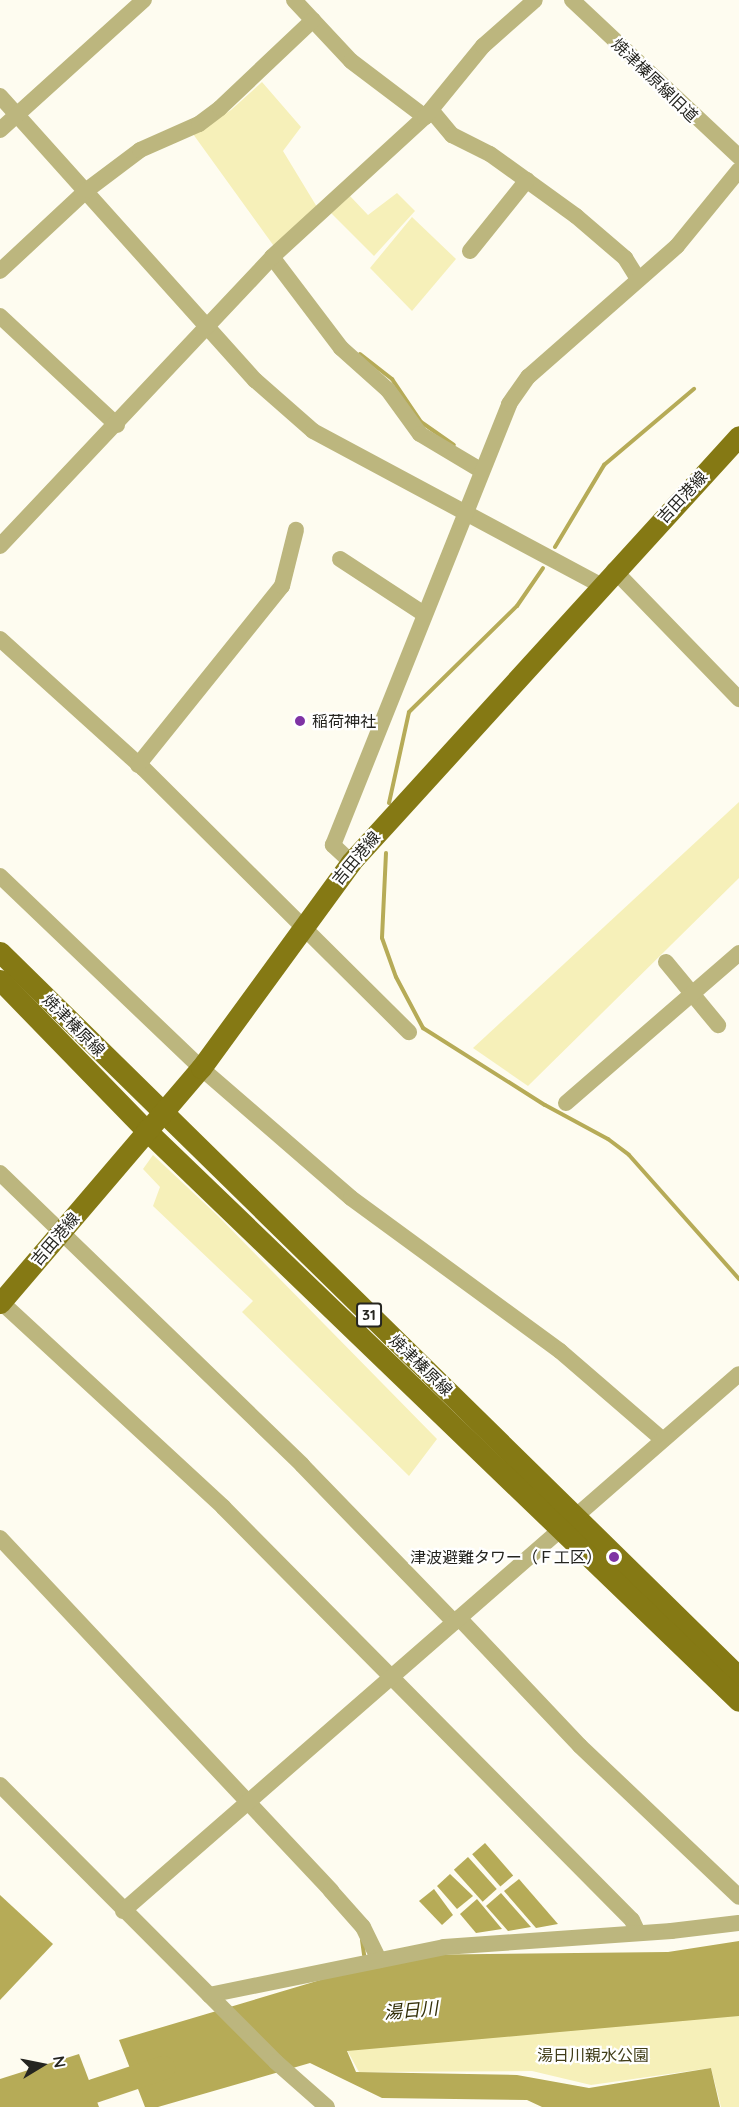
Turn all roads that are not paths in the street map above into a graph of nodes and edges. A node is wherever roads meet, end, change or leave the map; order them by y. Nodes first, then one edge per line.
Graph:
1 (144, 0) edge
2 (294, 0) edge
3 (535, 0) edge
4 (582, 3) edge
5 (312, 20) junction
6 (0, 96) edge
7 (428, 114) junction
8 (17, 115) junction
9 (0, 130) edge
10 (739, 157) edge
11 (739, 170) edge
12 (527, 180) junction
13 (87, 190) junction
14 (470, 251) dead end
15 (272, 257) junction
16 (0, 271) edge
17 (638, 279) junction
18 (0, 316) edge
19 (206, 325) junction
20 (117, 425) junction
21 (739, 436) edge
22 (482, 471) junction
23 (465, 513) junction
24 (296, 530) dead end
25 (0, 546) edge
26 (340, 559) dead end
27 (607, 578) junction
28 (424, 614) junction
29 (0, 639) edge
30 (739, 699) edge
31 (138, 765) junction
32 (351, 862) junction
33 (0, 876) edge
34 (303, 925) junction
35 (0, 952) edge
36 (739, 952) edge
37 (666, 962) dead end
38 (0, 980) edge
39 (693, 993) junction
40 (718, 1025) dead end
41 (409, 1032) dead end
42 (201, 1068) junction
43 (566, 1103) dead end
44 (162, 1112) junction
45 (146, 1130) junction
46 (0, 1173) edge
47 (62, 1233) junction
48 (0, 1302) edge
49 (739, 1374) edge
50 (662, 1439) junction
51 (570, 1523) junction
52 (0, 1538) edge
53 (456, 1620) junction
54 (739, 1677) edge
55 (392, 1678) junction
56 (739, 1701) edge
57 (0, 1785) edge
58 (251, 1802) junction
59 (739, 1897) edge
60 (123, 1911) junction
61 (739, 1923) edge
62 (638, 1934) junction
63 (379, 1960) junction
64 (212, 1997) junction
65 (327, 2107) edge

1 - 8 street
2 - 5 street
3 - 7 street
4 - 10 street, 焼津榛原線旧道
5 - 7 street
5 - 13 street
6 - 8 street
7 - 12 street
7 - 15 street
8 - 9 street
8 - 13 street
11 - 17 street
12 - 14 street
12 - 17 street
13 - 16 street
13 - 19 street
15 - 19 street
15 - 22 street
17 - 22 street
18 - 20 street
19 - 20 street
19 - 23 street
20 - 25 street
21 - 27 main road, 吉田港線
22 - 23 street
23 - 27 street
23 - 28 street
24 - 31 street
26 - 28 street
27 - 30 street
27 - 32 main road, 吉田港線
28 - 32 street
29 - 31 street
31 - 34 street
32 - 34 main road, 吉田港線
33 - 42 street
34 - 41 street
34 - 42 main road, 吉田港線
35 - 44 main road, 焼津榛原線 / 31
36 - 39 street
37 - 39 street
38 - 45 main road, 焼津榛原線 / 31
39 - 40 street
39 - 43 street
42 - 44 main road, 吉田港線
42 - 50 street
44 - 45 main road, 吉田港線
44 - 51 main road, 焼津榛原線 / 31
45 - 47 main road, 吉田港線
45 - 51 main road, 焼津榛原線 / 31
46 - 47 street
47 - 48 main road, 吉田港線
47 - 53 street
48 - 55 street
49 - 50 street
50 - 51 street
51 - 53 street
51 - 54 main road, 焼津榛原線 / 31
51 - 56 main road, 焼津榛原線 / 31
52 - 58 street
53 - 55 street
53 - 59 street
55 - 58 street
55 - 62 street
57 - 60 street
58 - 60 street
58 - 63 street
60 - 64 street
61 - 62 street
62 - 63 street
63 - 64 street
64 - 65 street

